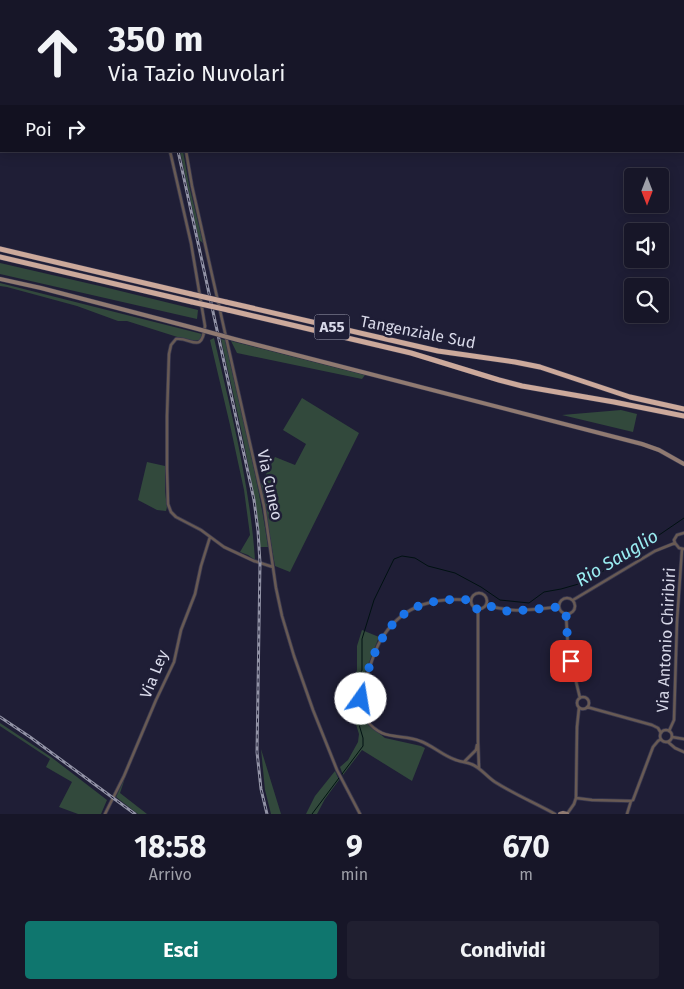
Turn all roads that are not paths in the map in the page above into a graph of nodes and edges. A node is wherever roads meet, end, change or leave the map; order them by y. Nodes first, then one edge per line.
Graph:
1 (170, 152) edge
2 (186, 152) edge
3 (0, 249) edge
4 (0, 256) edge
5 (0, 279) edge
6 (684, 408) edge
7 (684, 416) edge
8 (684, 464) edge
9 (684, 533) edge
10 (210, 537) junction
11 (674, 543) junction
12 (683, 549) edge
13 (273, 567) junction
14 (471, 600) junction
15 (573, 600) junction
16 (487, 605) junction
17 (558, 607) junction
18 (478, 610) junction
19 (566, 614) junction
20 (580, 698) junction
21 (588, 706) junction
22 (579, 708) junction
23 (669, 731) junction
24 (661, 733) junction
25 (672, 737) junction
26 (661, 739) junction
27 (684, 739) edge
28 (478, 741) junction
29 (668, 742) junction
30 (684, 752) edge
31 (464, 762) junction
32 (479, 768) junction
33 (576, 798) junction
34 (631, 801) junction
35 (105, 814) edge
36 (360, 814) edge
37 (556, 814) edge
38 (560, 814) edge
39 (567, 814) edge
40 (627, 814) edge

1 - 10 street
2 - 13 street, Via Cuneo
3 - 6 highway, Tangenziale Sud / A55, bridge
4 - 7 highway, Tangenziale Sud / A55, bridge
5 - 8 street, bridge
9 - 11 street
10 - 13 street
10 - 35 street, Via Ley
11 - 12 street
11 - 15 street
12 - 23 street, Via Antonio Chiribiri
13 - 36 street, Via Cuneo
14 - 16 street
14 - 18 street
14 - 31 street
15 - 17 street
15 - 19 street
16 - 17 street
16 - 18 street
17 - 19 street
18 - 28 street
19 - 20 street
20 - 21 street
20 - 22 street
21 - 22 street
21 - 24 street
22 - 33 street
23 - 24 street
23 - 25 street
24 - 26 street
25 - 27 street
25 - 29 street
26 - 29 street
26 - 34 street
28 - 31 street
28 - 32 street
29 - 30 street
31 - 32 street
32 - 37 street
33 - 34 street
33 - 39 street
34 - 40 street
38 - 39 street

